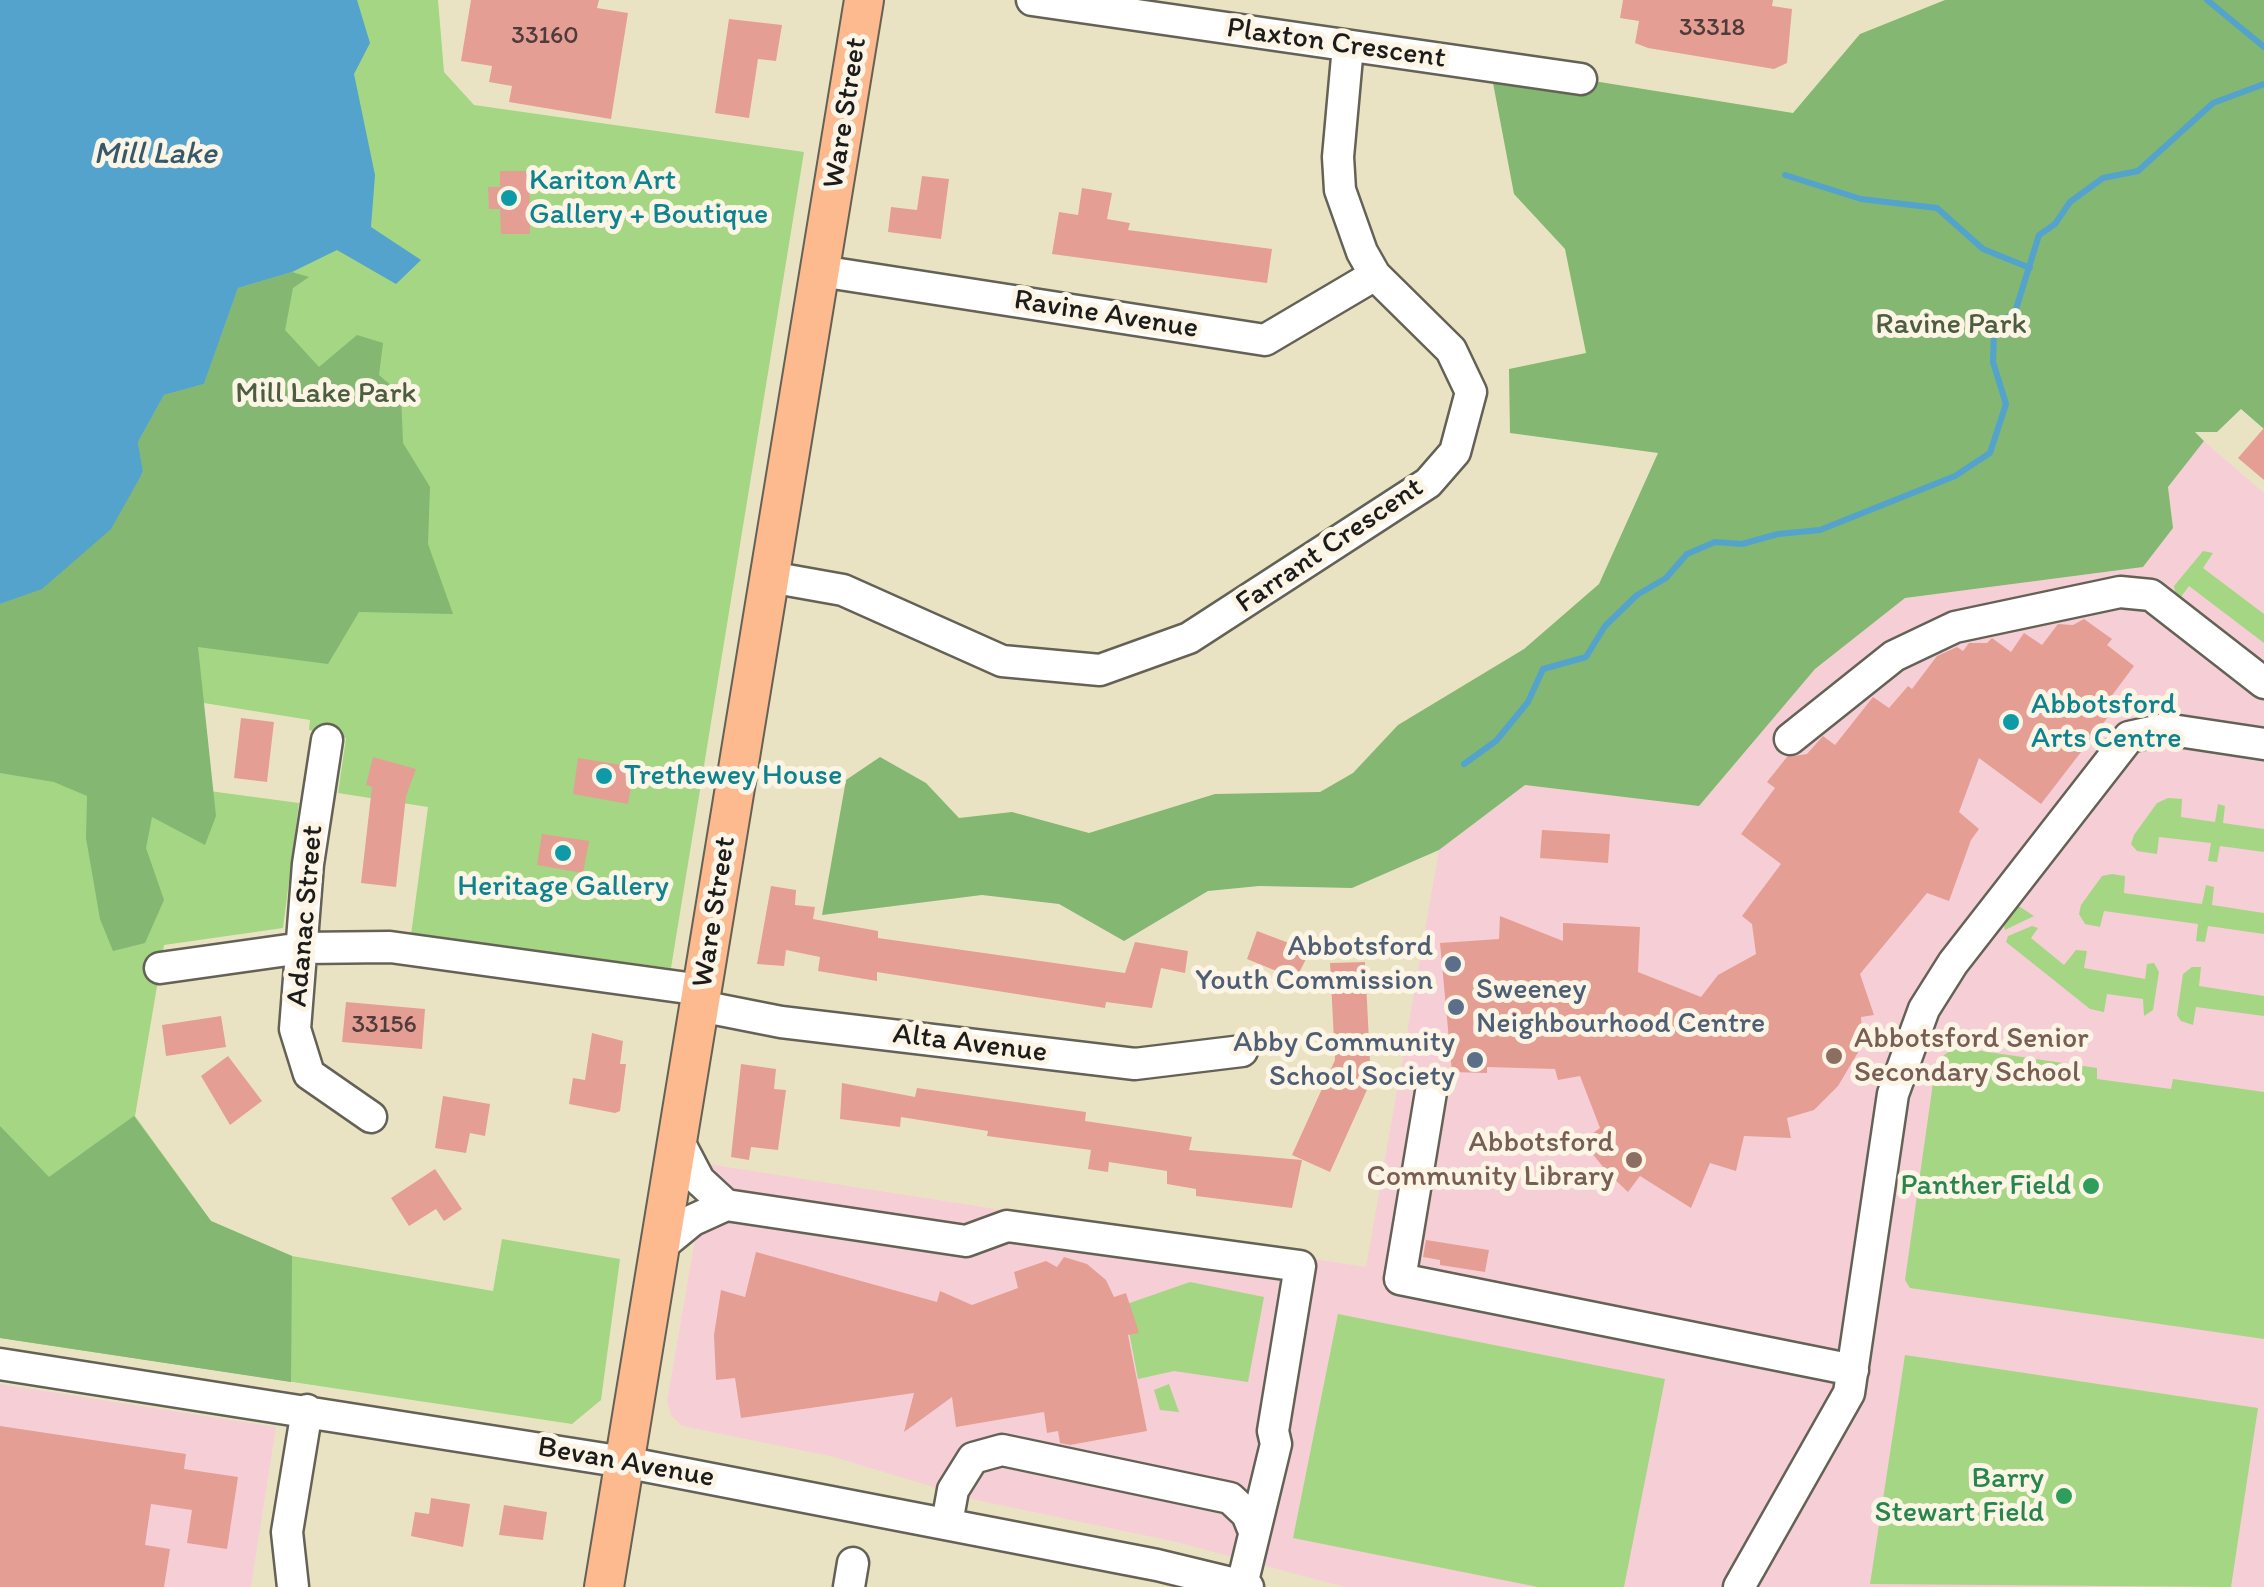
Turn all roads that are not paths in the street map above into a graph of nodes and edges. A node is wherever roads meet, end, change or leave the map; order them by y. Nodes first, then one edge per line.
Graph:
1 (864, 0) edge
2 (1032, 0) edge
3 (1348, 46) junction
4 (1580, 78) dead end
5 (820, 271) junction
6 (1376, 275) junction
7 (770, 577) junction
8 (2264, 683) edge
9 (2262, 735) edge
10 (1790, 739) dead end
11 (327, 740) dead end
12 (302, 948) junction
13 (160, 968) dead end
14 (701, 998) junction
15 (1242, 1051) dead end
16 (1432, 1086) dead end
17 (371, 1117) dead end
18 (678, 1140) junction
19 (726, 1205) junction
20 (660, 1247) junction
21 (0, 1364) edge
22 (1853, 1370) junction
23 (307, 1410) junction
24 (624, 1462) junction
25 (946, 1523) junction
26 (1253, 1529) junction
27 (1245, 1586) edge
28 (293, 1587) edge
29 (604, 1587) edge
30 (1739, 1587) edge

1 - 5 main road, Ware Street
2 - 3 street, Plaxton Crescent
3 - 4 street, Plaxton Crescent
3 - 6 street, Farrant Crescent
5 - 6 street, Ravine Avenue
5 - 7 main road, Ware Street
6 - 7 street, Farrant Crescent
7 - 14 main road, Ware Street
8 - 10 street
9 - 22 street
11 - 12 street, Adanac Street
12 - 13 street, Alta Avenue
12 - 14 street, Alta Avenue
12 - 17 street, Adanac Street
14 - 15 street, Alta Avenue
14 - 18 main road, Ware Street
16 - 22 street
18 - 19 street
18 - 20 main road, Ware Street
19 - 20 street
19 - 26 street
20 - 24 main road, Ware Street
21 - 23 street, Bevan Avenue
22 - 30 street
23 - 24 street, Bevan Avenue
23 - 28 street
24 - 25 street, Bevan Avenue
24 - 29 main road, Ware Street
25 - 26 street
25 - 27 street, Bevan Avenue
26 - 27 street

